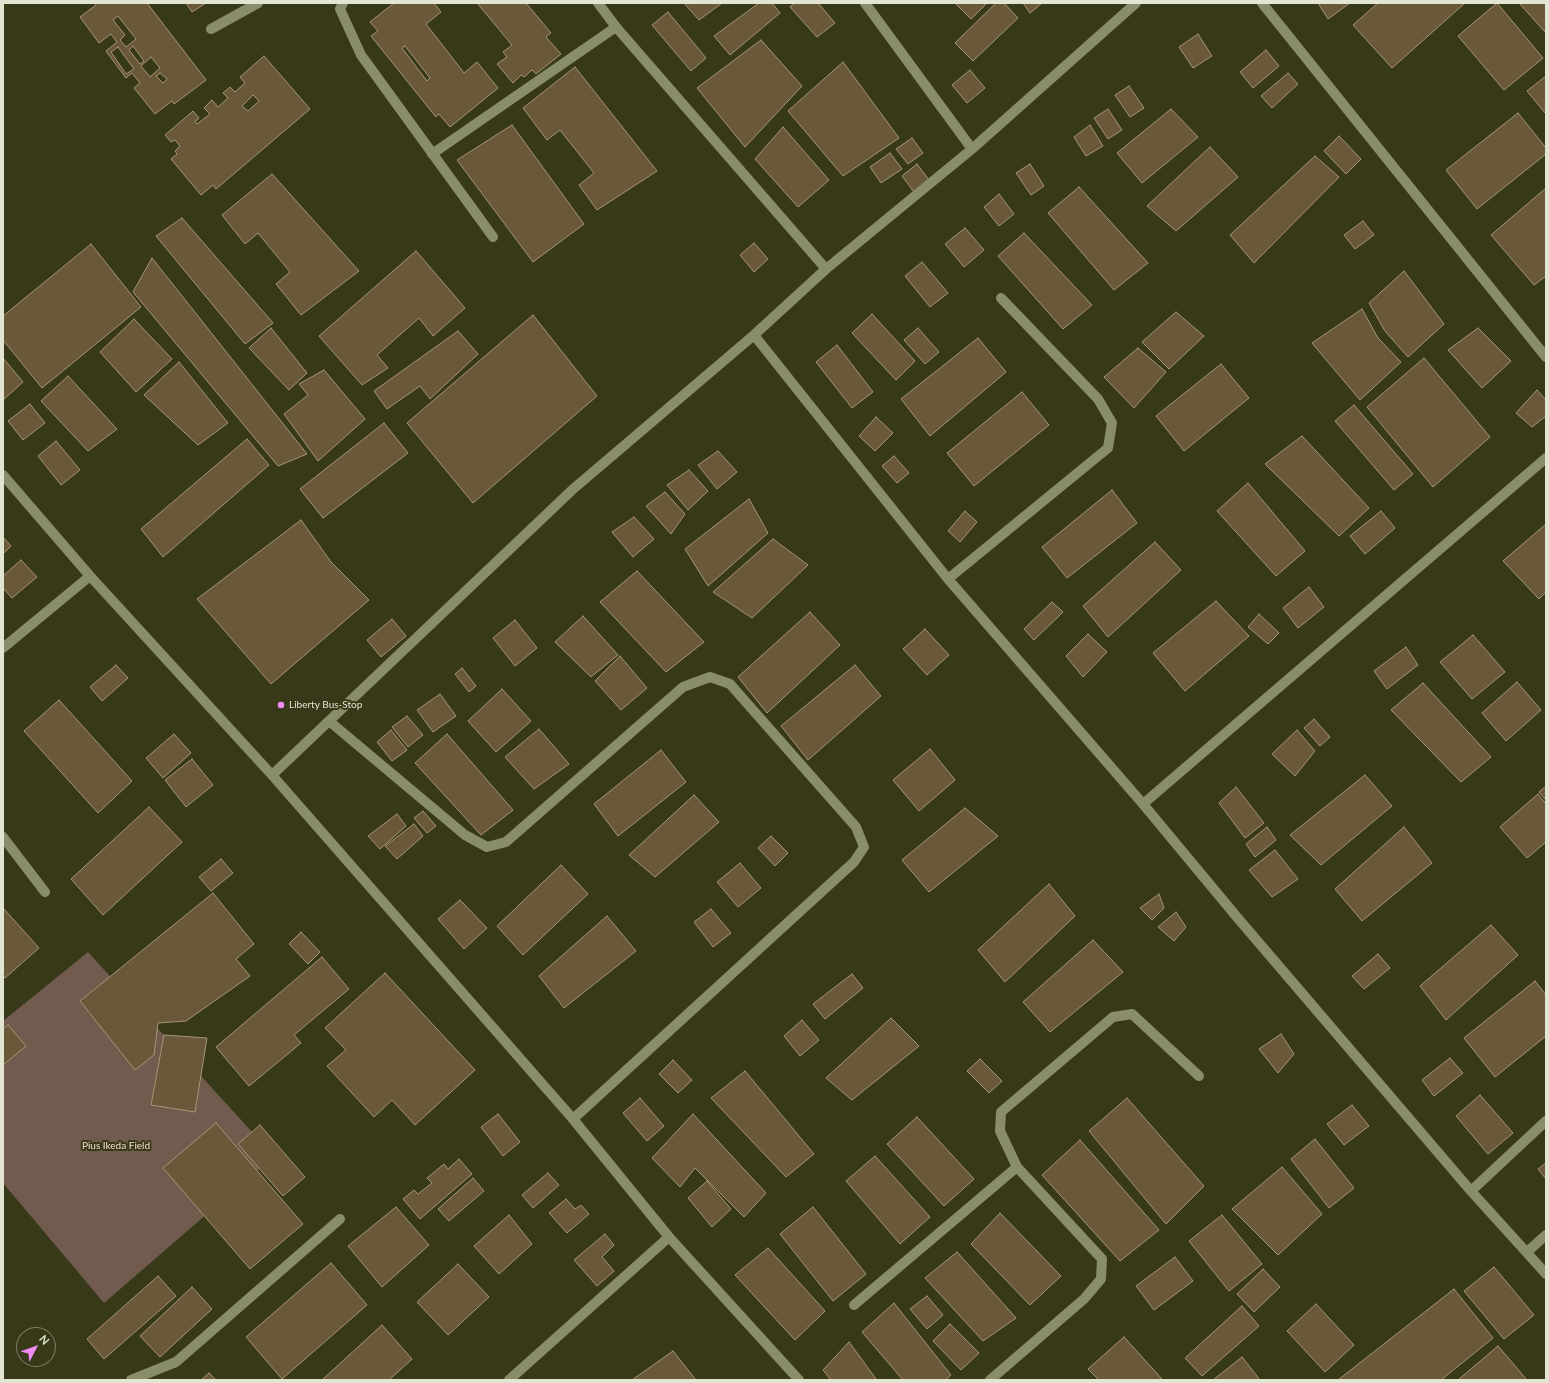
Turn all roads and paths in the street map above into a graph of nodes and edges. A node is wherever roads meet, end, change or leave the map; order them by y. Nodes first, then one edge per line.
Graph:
1 (258, 3) edge
2 (343, 3) edge
3 (598, 3) edge
4 (865, 3) edge
5 (1136, 3) edge
6 (1262, 3) edge
7 (616, 27) junction
8 (211, 29) dead end
9 (972, 149) junction
10 (432, 154) junction
11 (493, 237) dead end
12 (826, 269) junction
13 (1001, 298) dead end
14 (754, 336) junction
15 (1546, 357) edge
16 (1546, 458) edge
17 (3, 475) edge
18 (90, 576) junction
19 (948, 579) junction
20 (3, 648) edge
21 (329, 721) junction
22 (272, 775) junction
23 (1143, 804) junction
24 (3, 837) edge
25 (45, 892) dead end
26 (1198, 1076) dead end
27 (573, 1119) junction
28 (1546, 1121) edge
29 (1017, 1167) junction
30 (1471, 1191) junction
31 (340, 1219) dead end
32 (1546, 1235) edge
33 (669, 1237) junction
34 (1528, 1252) junction
35 (1546, 1274) edge
36 (854, 1305) dead end
37 (131, 1380) edge
38 (509, 1380) edge
39 (798, 1380) edge
40 (990, 1380) edge

1 - 8 street
2 - 10 street
3 - 7 street
4 - 9 street
5 - 9 street
6 - 15 street
7 - 10 street
7 - 12 street
9 - 12 street
10 - 11 street
12 - 14 street
13 - 19 street
14 - 19 street
14 - 21 street
16 - 23 street
17 - 18 street
18 - 20 street
18 - 22 street
19 - 23 street
21 - 22 street
21 - 27 street
22 - 27 street
23 - 30 street
24 - 25 street
26 - 29 street
27 - 33 street
28 - 30 street
29 - 36 street
29 - 40 street
30 - 34 street
31 - 37 street
32 - 34 street
33 - 38 street
33 - 39 street
34 - 35 street

